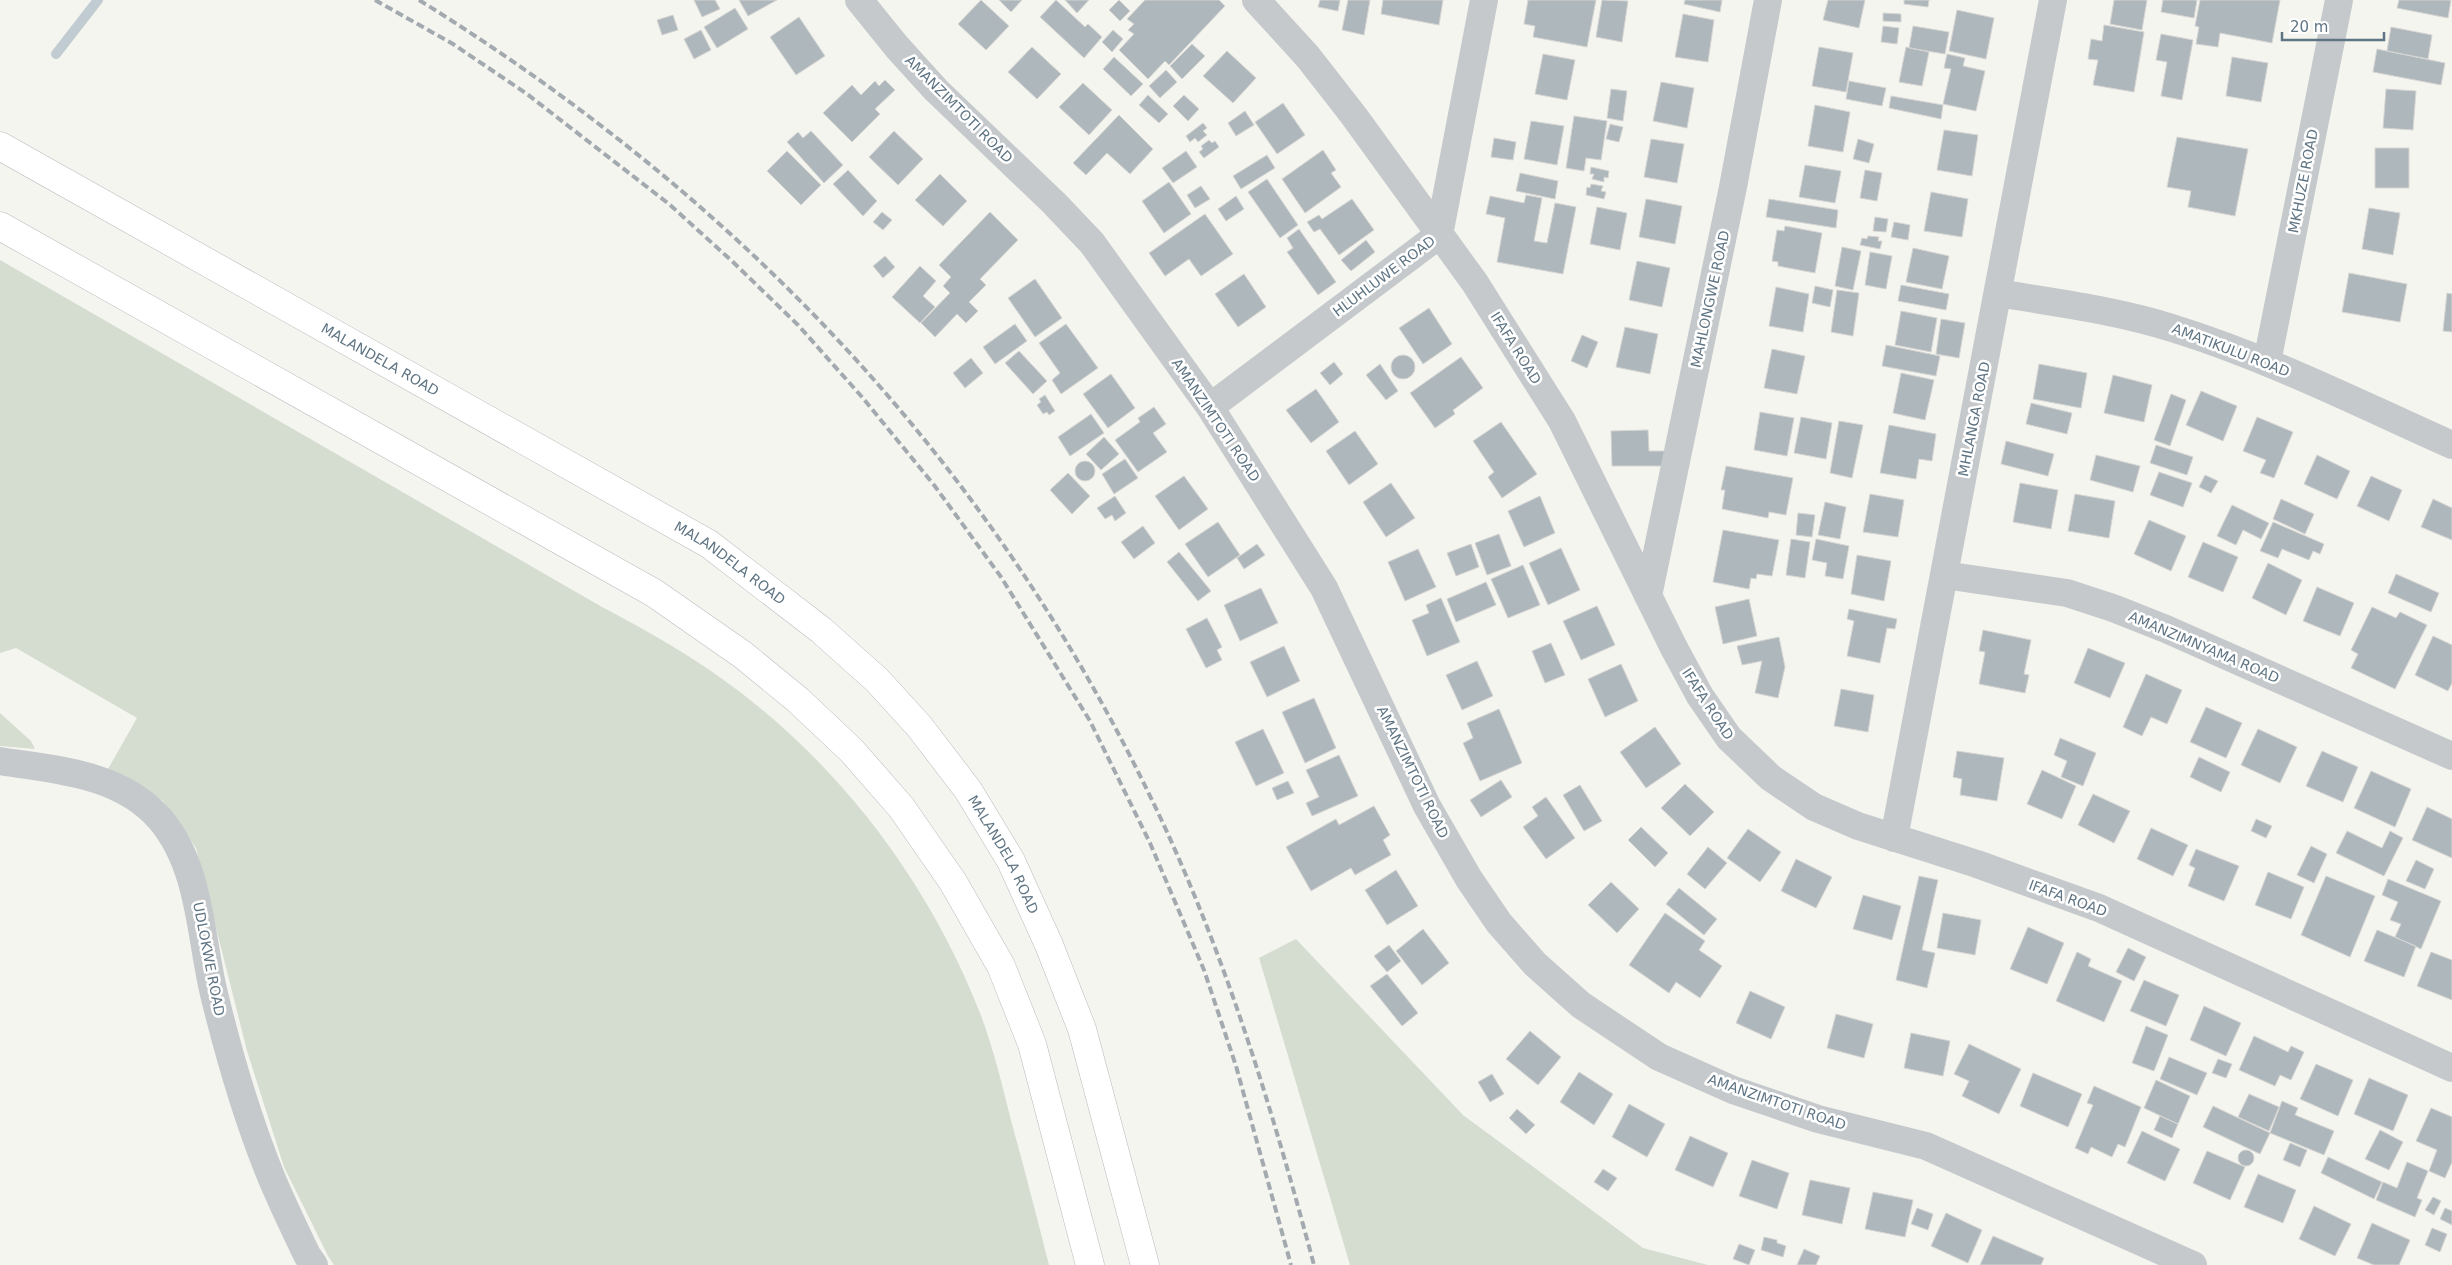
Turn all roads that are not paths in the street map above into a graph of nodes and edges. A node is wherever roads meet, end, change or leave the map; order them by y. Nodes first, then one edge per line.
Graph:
1 (859, 0) edge
2 (1256, 0) edge
3 (1484, 0) edge
4 (1768, 0) edge
5 (2053, 0) edge
6 (2338, 0) edge
7 (0, 146) edge
8 (0, 226) edge
9 (1439, 235) junction
10 (1998, 293) junction
11 (2268, 362) junction
12 (1210, 407) junction
13 (2452, 445) edge
14 (1944, 575) junction
15 (1648, 596) junction
16 (2452, 756) edge
17 (0, 761) edge
18 (1894, 838) junction
19 (2452, 1068) edge
20 (314, 1265) edge
21 (1090, 1265) edge
22 (1145, 1265) edge
23 (2193, 1265) edge

1 - 12 street, AMANZIMTOTI ROAD
2 - 9 street, IFAFA ROAD
3 - 9 street, HLUHLUWE ROAD
4 - 15 street, MAHLONGWE ROAD
5 - 10 street, MHLANGA ROAD
6 - 11 street, MKHUZE ROAD
7 - 22 main road, MALANDELA ROAD
8 - 21 main road
9 - 12 street, HLUHLUWE ROAD
9 - 15 street, IFAFA ROAD
10 - 11 street, AMATIKULU ROAD
10 - 14 street, MHLANGA ROAD
11 - 13 street, AMATIKULU ROAD
12 - 23 street, AMANZIMTOTI ROAD
14 - 16 street, AMANZIMNYAMA ROAD
14 - 18 street, MHLANGA ROAD
15 - 18 street, IFAFA ROAD
17 - 20 street, UDLOKWE ROAD
18 - 19 street, IFAFA ROAD

